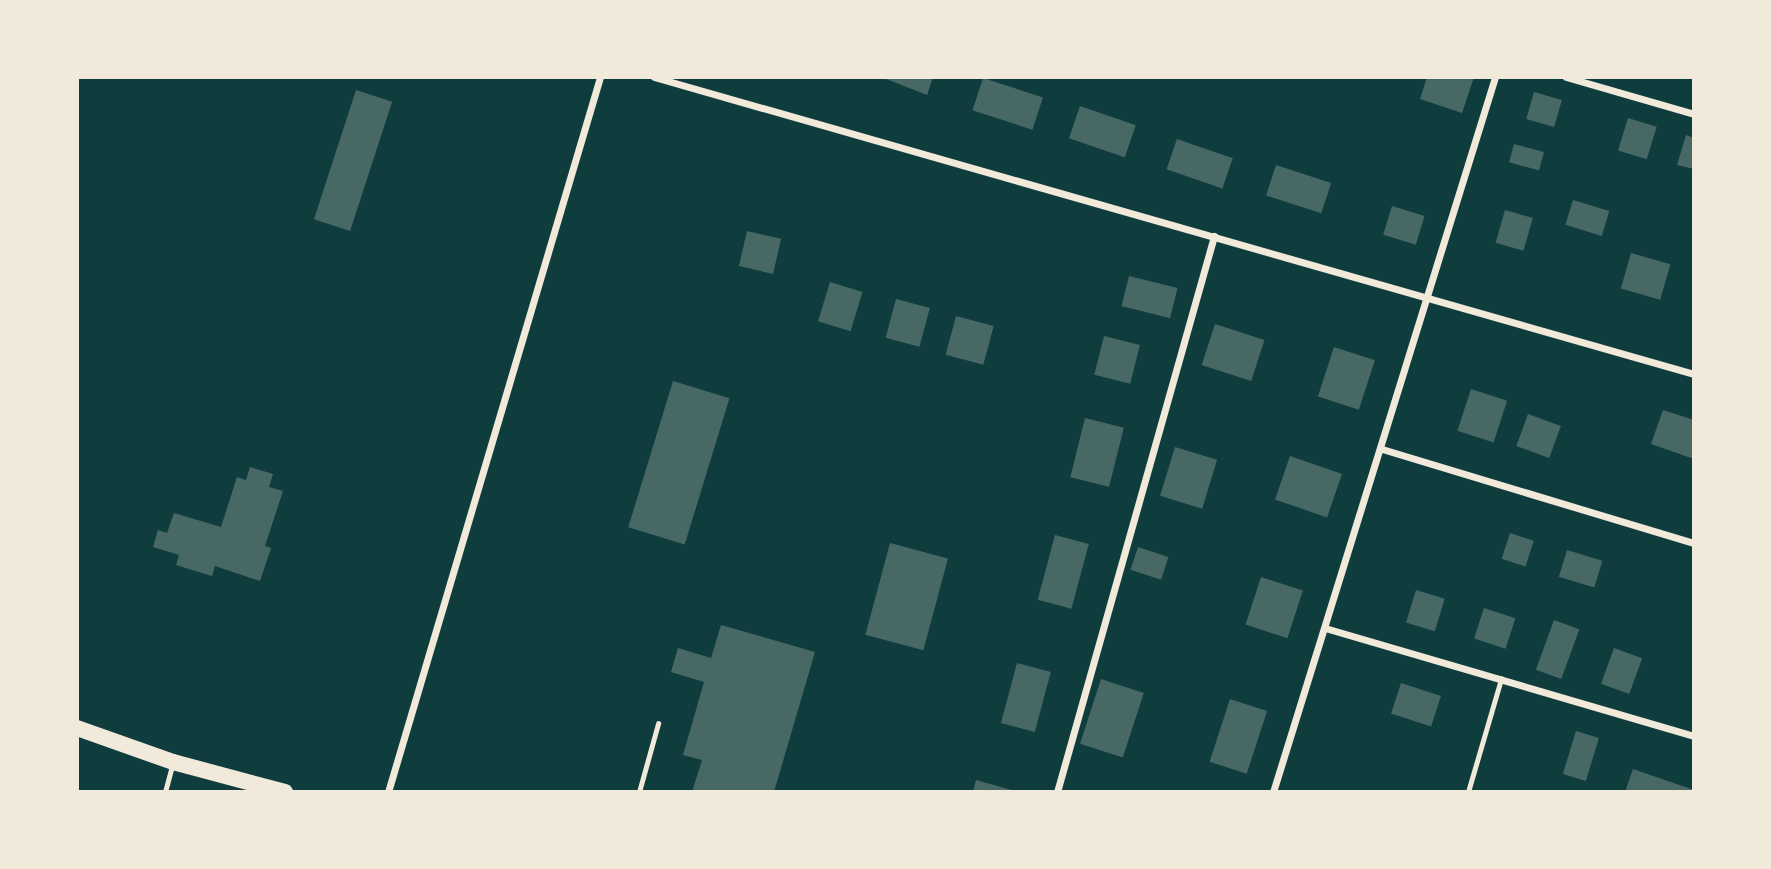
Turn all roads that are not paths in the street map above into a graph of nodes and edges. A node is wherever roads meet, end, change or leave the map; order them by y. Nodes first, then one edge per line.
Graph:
1 (600, 77) edge
2 (654, 77) edge
3 (1495, 77) edge
4 (1566, 77) edge
5 (1694, 114) edge
6 (1214, 236) junction
7 (1429, 298) junction
8 (1694, 374) edge
9 (1382, 449) junction
10 (1694, 543) edge
11 (1325, 628) junction
12 (1501, 679) junction
13 (658, 724) dead end
14 (77, 728) edge
15 (1694, 736) edge
16 (173, 762) junction
17 (164, 792) edge
18 (285, 792) edge
19 (388, 792) edge
20 (639, 792) edge
21 (1057, 792) edge
22 (1273, 792) edge
23 (1468, 792) edge

1 - 19 street
2 - 6 street
3 - 7 street
4 - 5 street
6 - 7 street
6 - 21 street
7 - 8 street
7 - 9 street
9 - 10 street
9 - 11 street
11 - 12 street
11 - 22 street
12 - 15 street
12 - 23 lane
13 - 20 lane
14 - 16 highway
16 - 17 lane
16 - 18 highway

